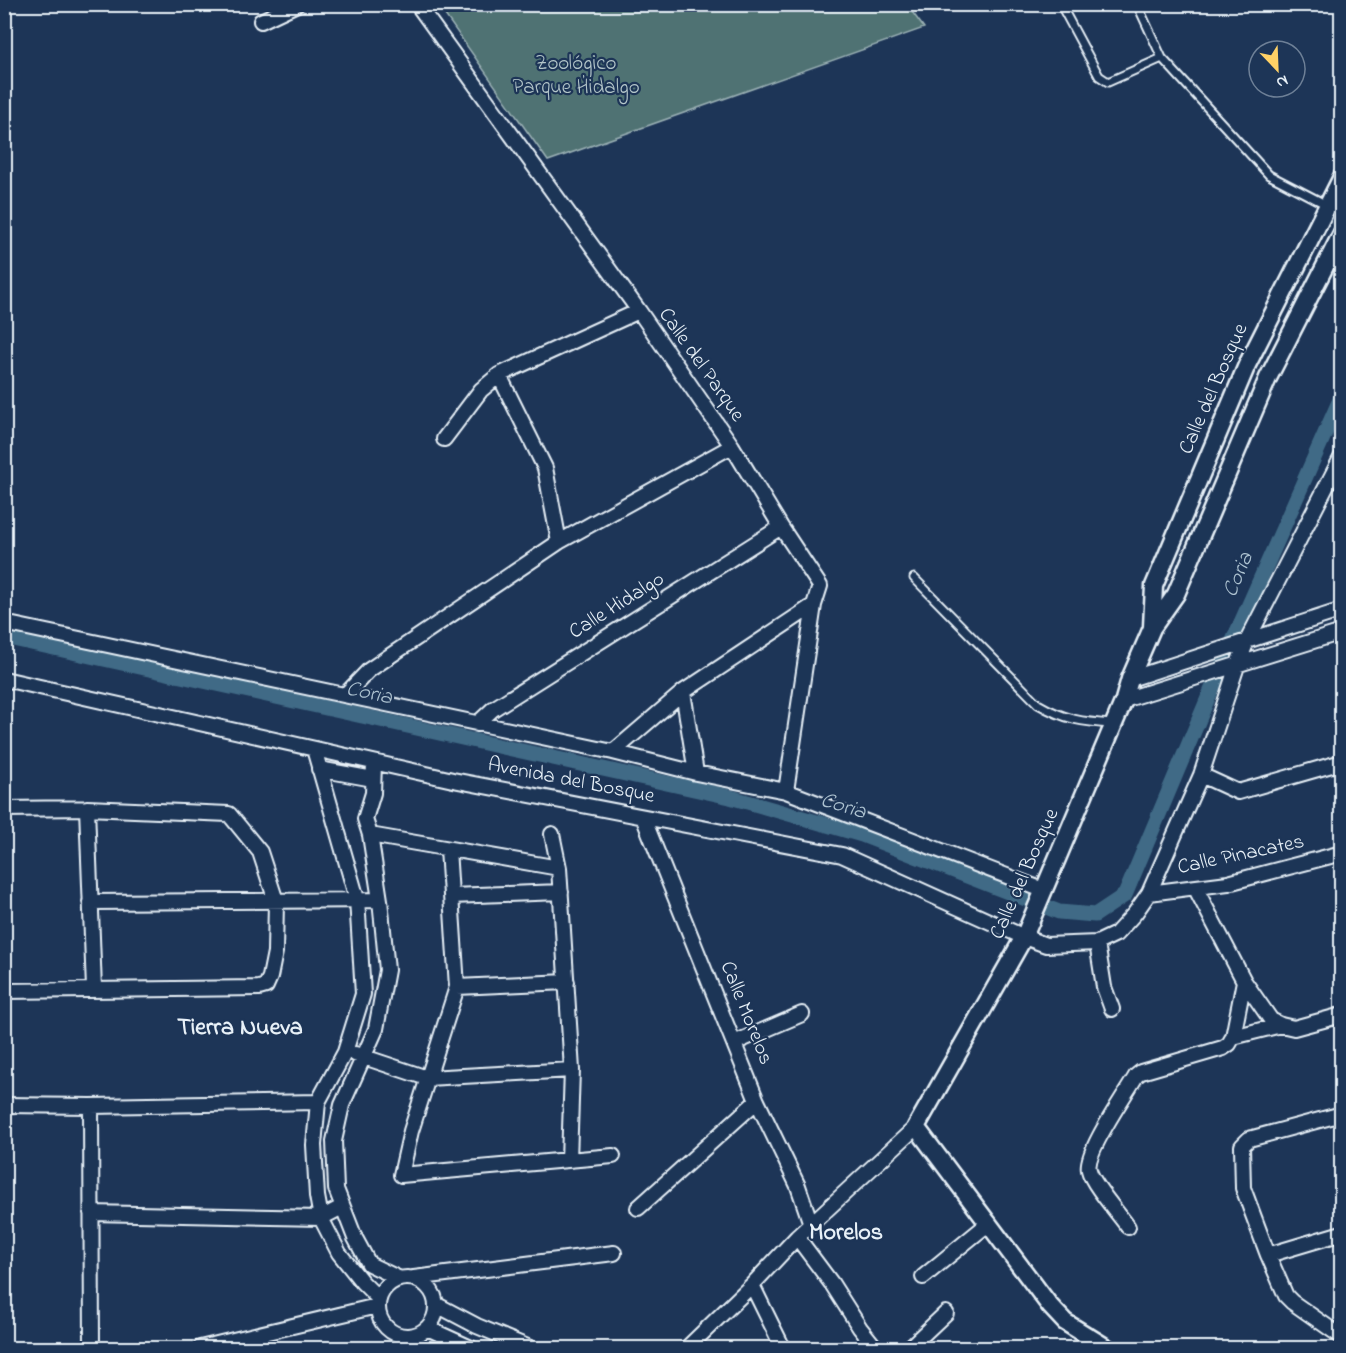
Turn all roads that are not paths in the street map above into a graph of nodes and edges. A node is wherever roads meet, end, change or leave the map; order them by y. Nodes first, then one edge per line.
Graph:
1 (297, 4) edge
2 (417, 4) edge
3 (1066, 4) edge
4 (1137, 4) edge
5 (261, 21) dead end
6 (1162, 58) junction
7 (1341, 177) edge
8 (1327, 205) junction
9 (1341, 233) edge
10 (639, 311) junction
11 (499, 375) junction
12 (444, 439) dead end
13 (732, 446) junction
14 (1341, 456) edge
15 (781, 527) junction
16 (560, 542) junction
17 (914, 578) dead end
18 (814, 605) junction
19 (1341, 610) edge
20 (4, 623) edge
21 (1152, 628) junction
22 (1341, 632) edge
23 (1247, 641) junction
24 (1230, 668) junction
25 (4, 679) edge
26 (1130, 679) junction
27 (682, 692) junction
28 (345, 695) junction
29 (1124, 700) junction
30 (477, 724) junction
31 (1114, 724) junction
32 (314, 749) junction
33 (613, 752) junction
34 (1341, 762) edge
35 (374, 763) junction
36 (319, 769) junction
37 (696, 773) junction
38 (1201, 775) junction
39 (373, 779) junction
40 (786, 791) junction
41 (87, 808) junction
42 (4, 809) edge
43 (643, 817) junction
44 (552, 834) dead end
45 (370, 835) junction
46 (448, 849) junction
47 (1341, 853) edge
48 (560, 868) junction
49 (1196, 889) junction
50 (561, 892) junction
51 (1149, 893) junction
52 (1041, 895) junction
53 (451, 896) junction
54 (357, 899) junction
55 (380, 900) junction
56 (276, 901) junction
57 (90, 902) junction
58 (1024, 937) junction
59 (1097, 942) junction
60 (1244, 981) junction
61 (567, 982) junction
62 (457, 987) junction
63 (94, 989) junction
64 (4, 991) edge
65 (1112, 1008) dead end
66 (802, 1014) dead end
67 (1341, 1015) edge
68 (1281, 1025) junction
69 (1233, 1037) junction
70 (734, 1043) junction
71 (345, 1052) junction
72 (364, 1055) junction
73 (572, 1070) junction
74 (427, 1078) junction
75 (757, 1101) junction
76 (318, 1102) junction
77 (4, 1105) edge
78 (91, 1106) junction
79 (1341, 1114) edge
80 (916, 1127) junction
81 (613, 1156) dead end
82 (569, 1160) junction
83 (342, 1207) junction
84 (638, 1208) dead end
85 (91, 1213) junction
86 (321, 1218) junction
87 (989, 1223) junction
88 (812, 1224) junction
89 (1128, 1227) dead end
90 (1341, 1233) edge
91 (797, 1238) junction
92 (614, 1253) dead end
93 (1268, 1255) junction
94 (923, 1277) dead end
95 (398, 1278) junction
96 (414, 1278) junction
97 (752, 1285) junction
98 (378, 1302) junction
99 (437, 1305) junction
100 (946, 1313) dead end
101 (426, 1328) junction
102 (1339, 1333) edge
103 (92, 1348) edge
104 (200, 1348) edge
105 (471, 1348) edge
106 (527, 1348) edge
107 (687, 1348) edge
108 (783, 1348) edge
109 (876, 1348) edge
110 (909, 1348) edge
111 (1107, 1348) edge

1 - 5 street
2 - 10 street, Calle del Parque
3 - 6 lane
4 - 6 lane
6 - 8 lane
7 - 8 street, Calle del Bosque
8 - 21 street, Calle del Bosque
9 - 21 street, Calle del Bosque
10 - 11 street
10 - 13 street, Calle del Parque
11 - 12 street
11 - 16 street
13 - 15 street, Calle del Parque
13 - 16 street
14 - 23 street
15 - 18 street, Calle del Parque
15 - 30 street, Calle Hidalgo
16 - 28 street
17 - 31 lane
18 - 27 street
18 - 40 street, Calle del Parque
19 - 23 street
20 - 28 street
21 - 26 street, Calle del Bosque
22 - 24 street
23 - 24 street
23 - 26 street
24 - 29 street
24 - 38 street
25 - 32 street, Avenida del Bosque
26 - 29 street, Calle del Bosque
27 - 33 street
27 - 37 street
28 - 30 street
29 - 31 street, Calle del Bosque
30 - 33 street
31 - 52 street, Calle del Bosque
32 - 35 street, Avenida del Bosque
32 - 36 street
33 - 37 street
34 - 38 street
35 - 39 street
35 - 43 street, Avenida del Bosque
36 - 39 street
36 - 54 street
37 - 40 street
38 - 51 street
39 - 45 street
40 - 52 street
41 - 42 street
41 - 56 street
41 - 57 street
43 - 58 street, Avenida del Bosque
43 - 70 street, Calle Morelos
44 - 48 street
45 - 46 street
45 - 55 street
46 - 48 street
46 - 53 street
47 - 49 street, Calle Pinacates
48 - 50 street
49 - 51 street, Calle Pinacates
49 - 60 street
50 - 53 street
50 - 61 street
51 - 59 street, Avenida del Bosque
52 - 58 street, Calle del Bosque
53 - 62 street
54 - 55 street
54 - 56 street
54 - 71 street
55 - 72 street
56 - 57 street
56 - 63 street
57 - 63 street
58 - 59 street, Avenida del Bosque
58 - 80 street, Calle del Bosque
59 - 65 street
60 - 68 street
60 - 69 street
61 - 62 street
61 - 73 street
62 - 74 street
63 - 64 street
66 - 70 street
67 - 68 street
68 - 69 street
69 - 89 street
70 - 75 street, Calle Morelos
71 - 72 street
71 - 76 street
72 - 74 street
72 - 83 street
73 - 74 street
73 - 82 street
74 - 82 street
75 - 84 street
75 - 88 street, Calle Morelos
76 - 78 street
76 - 86 street
77 - 78 street
78 - 85 street
79 - 93 street
80 - 87 street
80 - 88 street
81 - 82 street
83 - 86 street
83 - 95 street
85 - 86 street
85 - 103 street
86 - 98 street
87 - 94 street
87 - 111 street
88 - 91 street
90 - 93 street
91 - 97 street
91 - 109 street
92 - 96 street
93 - 102 street
95 - 96 street
95 - 98 street
96 - 99 street
97 - 107 street
97 - 108 street
98 - 101 street
98 - 104 street
99 - 101 street
99 - 106 street
100 - 110 street
101 - 105 street

